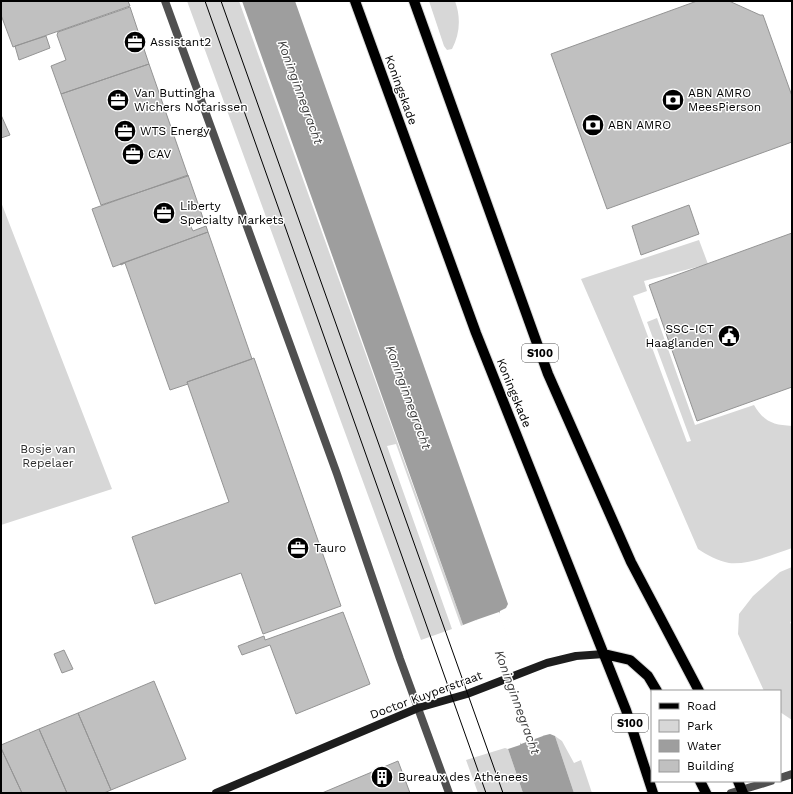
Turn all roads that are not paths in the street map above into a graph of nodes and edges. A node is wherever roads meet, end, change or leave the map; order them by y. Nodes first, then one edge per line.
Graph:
1 (165, 1) edge
2 (354, 1) edge
3 (414, 1) edge
4 (604, 654) junction
5 (656, 690) edge
6 (697, 690) edge
7 (418, 708) junction
8 (792, 774) edge
9 (781, 778) edge
10 (700, 782) edge
11 (767, 782) edge
12 (740, 788) edge
13 (216, 793) edge
14 (449, 793) edge
15 (653, 793) edge
16 (706, 793) edge
17 (730, 793) edge

1 - 7 street
2 - 4 main road, Koningskade / S100
3 - 6 main road, S100
4 - 5 main road
4 - 7 street, Doctor Kuyperstraat
4 - 15 main road, Koningskade / S100
7 - 13 street, Doctor Kuyperstraat
7 - 14 street
8 - 9 street
10 - 16 main road
11 - 12 street
12 - 17 street

